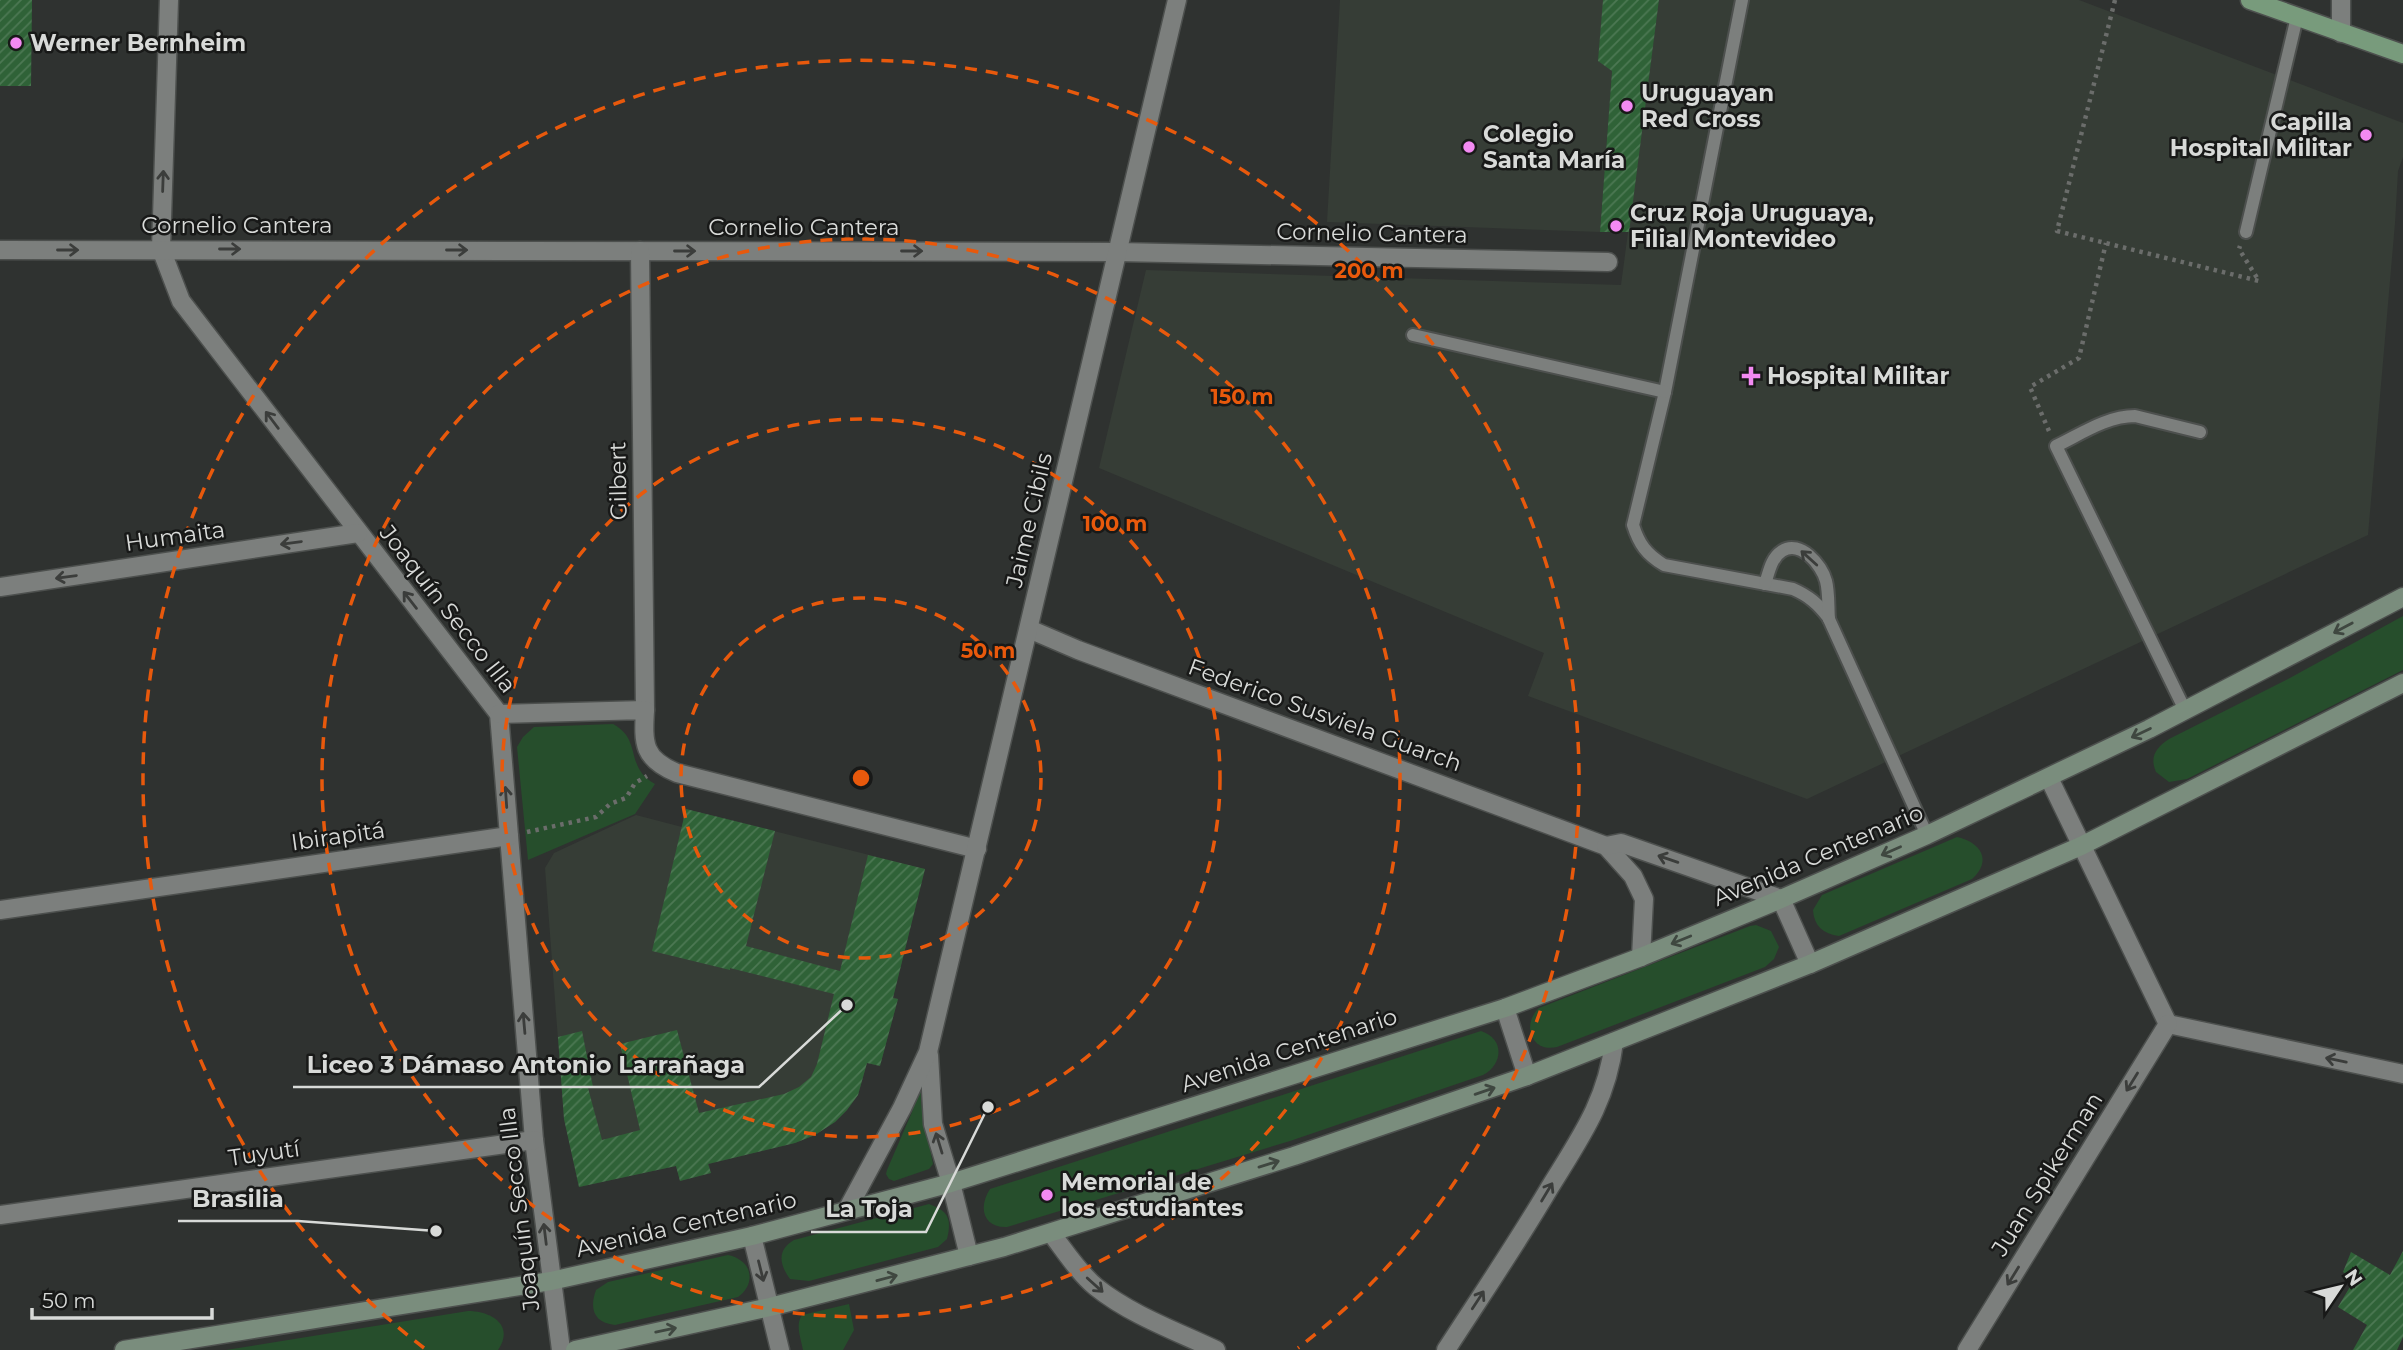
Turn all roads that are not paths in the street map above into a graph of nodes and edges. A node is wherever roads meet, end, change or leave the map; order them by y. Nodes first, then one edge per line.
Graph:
1 (169, 0) edge
2 (1177, 0) edge
3 (1742, 0) edge
4 (2250, 0) edge
5 (2341, 0) edge
6 (2297, 17) junction
7 (2341, 33) junction
8 (2403, 54) edge
9 (2246, 232) road end
10 (161, 249) junction
11 (0, 250) edge
12 (640, 251) junction
13 (1118, 252) junction
14 (1608, 262) dead end
15 (1413, 335) dead end
16 (1665, 392) junction
17 (2200, 432) dead end
18 (358, 533) junction
19 (1765, 584) junction
20 (0, 587) edge
21 (2403, 597) edge
22 (1829, 620) junction
23 (1029, 629) junction
24 (2403, 683) edge
25 (645, 710) junction
26 (2185, 710) junction
27 (499, 714) junction
28 (2049, 778) junction
29 (1927, 835) junction
30 (509, 836) junction
31 (1606, 846) junction
32 (2081, 846) junction
33 (977, 849) junction
34 (1781, 900) junction
35 (0, 910) edge
36 (1641, 957) junction
37 (1810, 964) junction
38 (1505, 1008) junction
39 (2168, 1024) junction
40 (1614, 1042) junction
41 (928, 1052) junction
42 (2403, 1074) edge
43 (1527, 1076) junction
44 (534, 1140) junction
45 (951, 1183) junction
46 (847, 1210) junction
47 (0, 1215) edge
48 (1051, 1233) junction
49 (752, 1236) junction
50 (969, 1256) junction
51 (551, 1281) junction
52 (770, 1307) junction
53 (124, 1350) edge
54 (561, 1350) edge
55 (575, 1350) edge
56 (780, 1350) edge
57 (1216, 1350) edge
58 (1446, 1350) edge
59 (1967, 1350) edge

10 -> 1 street, Joaquín Secco Illa
2 - 13 street, Jaime Cibils
3 - 16 lane
4 - 6 main road
5 - 7 street
6 - 7 main road
6 - 9 lane
7 - 8 main road
11 -> 10 street, Cornelio Cantera
10 -> 12 street, Cornelio Cantera
18 -> 10 street, Joaquín Secco Illa
12 -> 13 street, Cornelio Cantera
12 - 25 street, Gilbert
13 - 14 street, Cornelio Cantera
13 - 23 street, Jaime Cibils
15 - 16 lane
16 - 19 lane
17 - 26 lane
18 -> 20 street, Humaita
27 -> 18 street, Joaquín Secco Illa
19 - 22 lane
22 -> 19 lane
21 -> 26 street, Avenida Centenario
22 - 29 lane
23 - 31 street, Federico Susviela Guarch
23 - 33 street, Jaime Cibils
24 - 32 street
25 - 27 street
25 - 33 street
26 -> 28 street, Avenida Centenario
30 -> 27 street, Joaquín Secco Illa
28 - 29 street, Avenida Centenario
28 - 32 street
29 -> 34 street, Avenida Centenario
30 - 35 street, Ibirapitá
44 -> 30 street, Joaquín Secco Illa
34 -> 31 street, Federico Susviela Guarch
31 - 36 street, Federico Susviela Guarch
32 - 37 street
32 - 39 street
33 - 41 street, Jaime Cibils
34 -> 36 street, Avenida Centenario
34 - 37 street
36 - 38 street, Avenida Centenario
37 - 40 street
38 - 43 street
38 - 45 street, Avenida Centenario
42 -> 39 street
39 -> 59 street, Juan Spikerman
40 - 43 street
58 -> 40 street
45 -> 41 street, Jaime Cibils
41 - 46 street, Jaime Cibils
48 -> 43 street
44 - 47 street, Tuyutí
51 -> 44 street, Joaquín Secco Illa
45 - 46 street, Avenida Centenario
45 - 50 street, Jaime Cibils
46 - 49 street, Avenida Centenario
48 - 50 street
48 -> 57 street
49 - 51 street, Avenida Centenario
49 -> 52 street
52 -> 50 street
51 - 53 street, Avenida Centenario
51 - 54 street, Joaquín Secco Illa
55 -> 52 street
52 - 56 street

